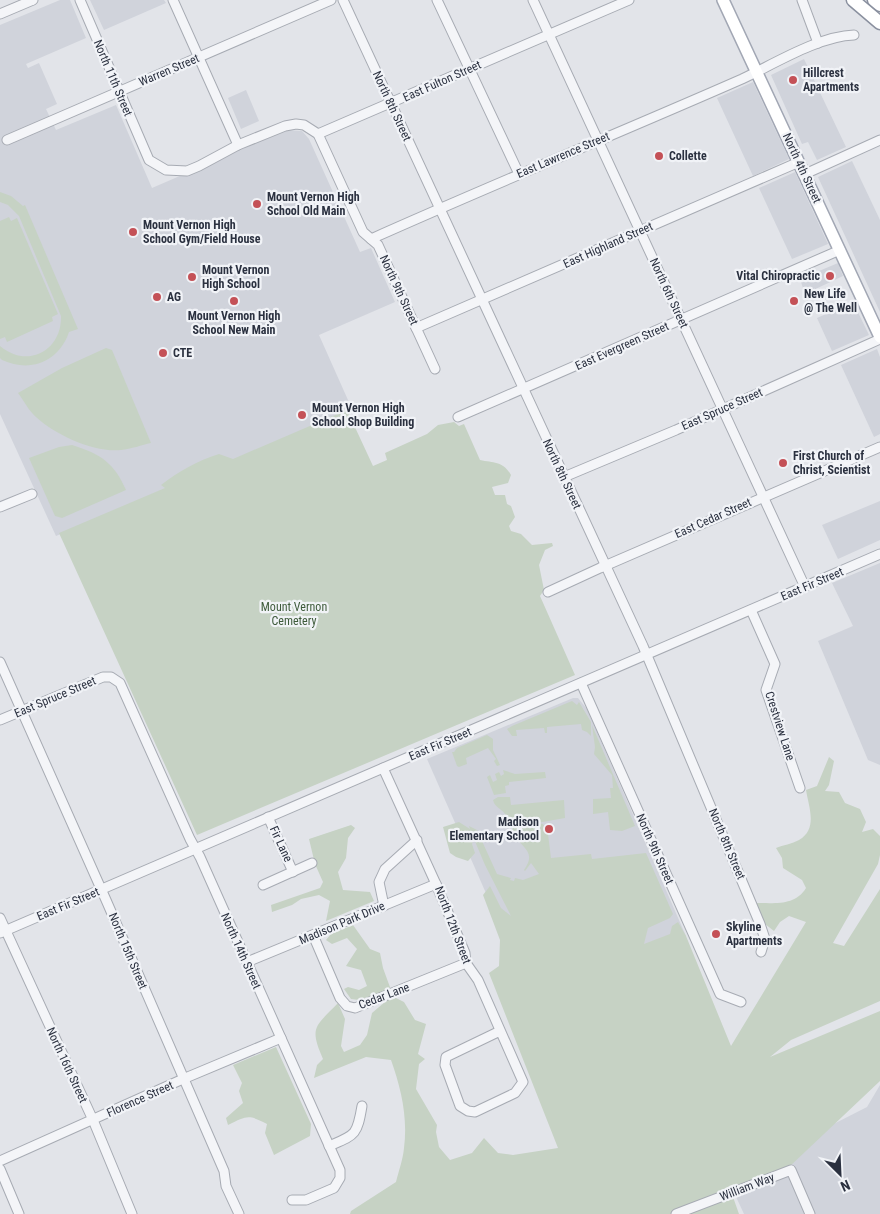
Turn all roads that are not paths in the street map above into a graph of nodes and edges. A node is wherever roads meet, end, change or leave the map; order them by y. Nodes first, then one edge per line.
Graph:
1 (33, 0) edge
2 (80, 0) edge
3 (173, 0) edge
4 (331, 0) edge
5 (344, 0) edge
6 (437, 0) edge
7 (533, 0) edge
8 (628, 0) edge
9 (723, 0) edge
10 (802, 0) edge
11 (853, 0) edge
12 (874, 0) edge
13 (880, 5) edge
14 (0, 14) edge
15 (880, 23) edge
16 (549, 34) junction
17 (854, 35) dead end
18 (818, 43) junction
19 (198, 57) junction
20 (470, 69) junction
21 (757, 72) junction
22 (119, 92) junction
23 (391, 103) junction
24 (318, 134) junction
25 (7, 140) dead end
26 (598, 140) junction
27 (880, 140) edge
28 (238, 145) junction
29 (799, 162) junction
30 (519, 174) junction
31 (805, 174) junction
32 (439, 208) junction
33 (640, 230) junction
34 (371, 239) junction
35 (840, 250) junction
36 (482, 300) junction
37 (682, 320) junction
38 (416, 328) junction
39 (880, 338) edge
40 (435, 369) dead end
41 (523, 389) junction
42 (722, 409) junction
43 (458, 417) dead end
44 (880, 447) edge
45 (564, 477) junction
46 (32, 494) dead end
47 (763, 496) junction
48 (0, 507) edge
49 (880, 554) edge
50 (605, 566) junction
51 (805, 587) junction
52 (548, 592) dead end
53 (751, 610) junction
54 (647, 655) junction
55 (0, 662) edge
56 (111, 677) joint
57 (581, 683) junction
58 (22, 711) junction
59 (0, 720) edge
60 (383, 768) junction
61 (800, 788) dead end
62 (268, 817) junction
63 (417, 840) junction
64 (195, 848) junction
65 (312, 863) dead end
66 (293, 872) junction
67 (436, 884) junction
68 (263, 886) dead end
69 (101, 889) junction
70 (384, 906) junction
71 (0, 918) edge
72 (3, 932) edge
73 (314, 935) junction
74 (761, 952) dead end
75 (247, 962) junction
76 (466, 963) junction
77 (741, 1002) dead end
78 (500, 1031) junction
79 (281, 1038) junction
80 (183, 1079) junction
81 (362, 1106) dead end
82 (93, 1120) junction
83 (329, 1146) junction
84 (0, 1160) edge
85 (0, 1169) edge
86 (292, 1200) dead end
87 (19, 1214) edge
88 (132, 1214) edge
89 (239, 1214) edge
90 (676, 1214) edge
91 (810, 1214) edge

1 - 14 street
2 - 22 street, North 11th Street
3 - 19 street
4 - 19 street, Warren Street
5 - 23 street, North 8th Street
6 - 20 street
7 - 16 street, North 6th Street
8 - 16 street, East Fulton Street
9 - 21 main road, North 4th Street
10 - 18 street
11 - 15 highway
12 - 13 highway
16 - 20 street, East Fulton Street
16 - 26 street, North 6th Street
17 - 18 street, East Lawrence Street
18 - 21 street, East Lawrence Street
19 - 22 street, Warren Street
19 - 28 street
20 - 23 street, East Fulton Street
20 - 30 street
21 - 26 street, East Lawrence Street
21 - 29 main road, North 4th Street
22 - 25 street, Warren Street
22 - 28 street, North 11th Street
23 - 24 street, East Fulton Street
23 - 32 street, North 8th Street
24 - 28 street
24 - 34 street, North 9th Street
26 - 30 street, East Lawrence Street
26 - 33 street, North 6th Street
27 - 31 street
29 - 31 main road, North 4th Street
29 - 33 street, East Highland Street
30 - 32 street, East Lawrence Street
31 - 35 main road, North 4th Street
32 - 34 street, East Lawrence Street
32 - 36 street, North 8th Street
33 - 36 street, East Highland Street
33 - 37 street, North 6th Street
34 - 38 street, North 9th Street
35 - 37 street, East Evergreen Street
35 - 39 main road, North 4th Street
36 - 38 street, East Highland Street
36 - 41 street, North 8th Street
37 - 41 street, East Evergreen Street
37 - 42 street, North 6th Street
38 - 40 street, North 9th Street
39 - 42 street, East Spruce Street
41 - 43 street, East Evergreen Street
41 - 45 street, North 8th Street
42 - 45 street, East Spruce Street
42 - 47 street, North 6th Street
44 - 47 street, East Cedar Street
45 - 50 street, North 8th Street
46 - 48 street
47 - 50 street, East Cedar Street
47 - 51 street, North 6th Street
49 - 51 street, East Fir Street
50 - 52 street, East Cedar Street
50 - 54 street, North 8th Street
51 - 53 street, East Fir Street
53 - 54 street, East Fir Street
53 - 61 street, Crestview Lane
54 - 57 street, East Fir Street
54 - 74 street, North 8th Street
55 - 58 street, North 15th Street
56 - 58 street, East Spruce Street
56 - 64 street, North 14th Street
57 - 60 street, East Fir Street
57 - 77 street, North 9th Street
58 - 59 street, East Spruce Street
58 - 69 street, North 15th Street
60 - 62 street, East Fir Street
60 - 63 street, North 12th Street
62 - 64 street, East Fir Street
62 - 66 street, Fir Lane
63 - 67 street, North 12th Street
63 - 70 street
64 - 69 street, East Fir Street
64 - 75 street, North 14th Street
65 - 66 street, Fir Lane
66 - 68 street, Fir Lane
67 - 70 street, Madison Park Drive
67 - 76 street, North 12th Street
69 - 72 street, East Fir Street
69 - 80 street, North 15th Street
70 - 73 street, Madison Park Drive
71 - 72 street, North 16th Street
72 - 82 street, North 16th Street
73 - 75 street, Madison Park Drive
73 - 76 street, Cedar Lane
75 - 79 street, North 14th Street
76 - 78 street, North 12th Street
78 - 78 street, North 12th Street
79 - 80 street, Florence Street
79 - 83 street, North 14th Street
80 - 82 street, Florence Street
80 - 89 street, North 15th Street
81 - 83 street
82 - 84 street, Florence Street
82 - 88 street, North 16th Street
83 - 86 street, North 14th Street
85 - 87 street
90 - 91 street, William Way

